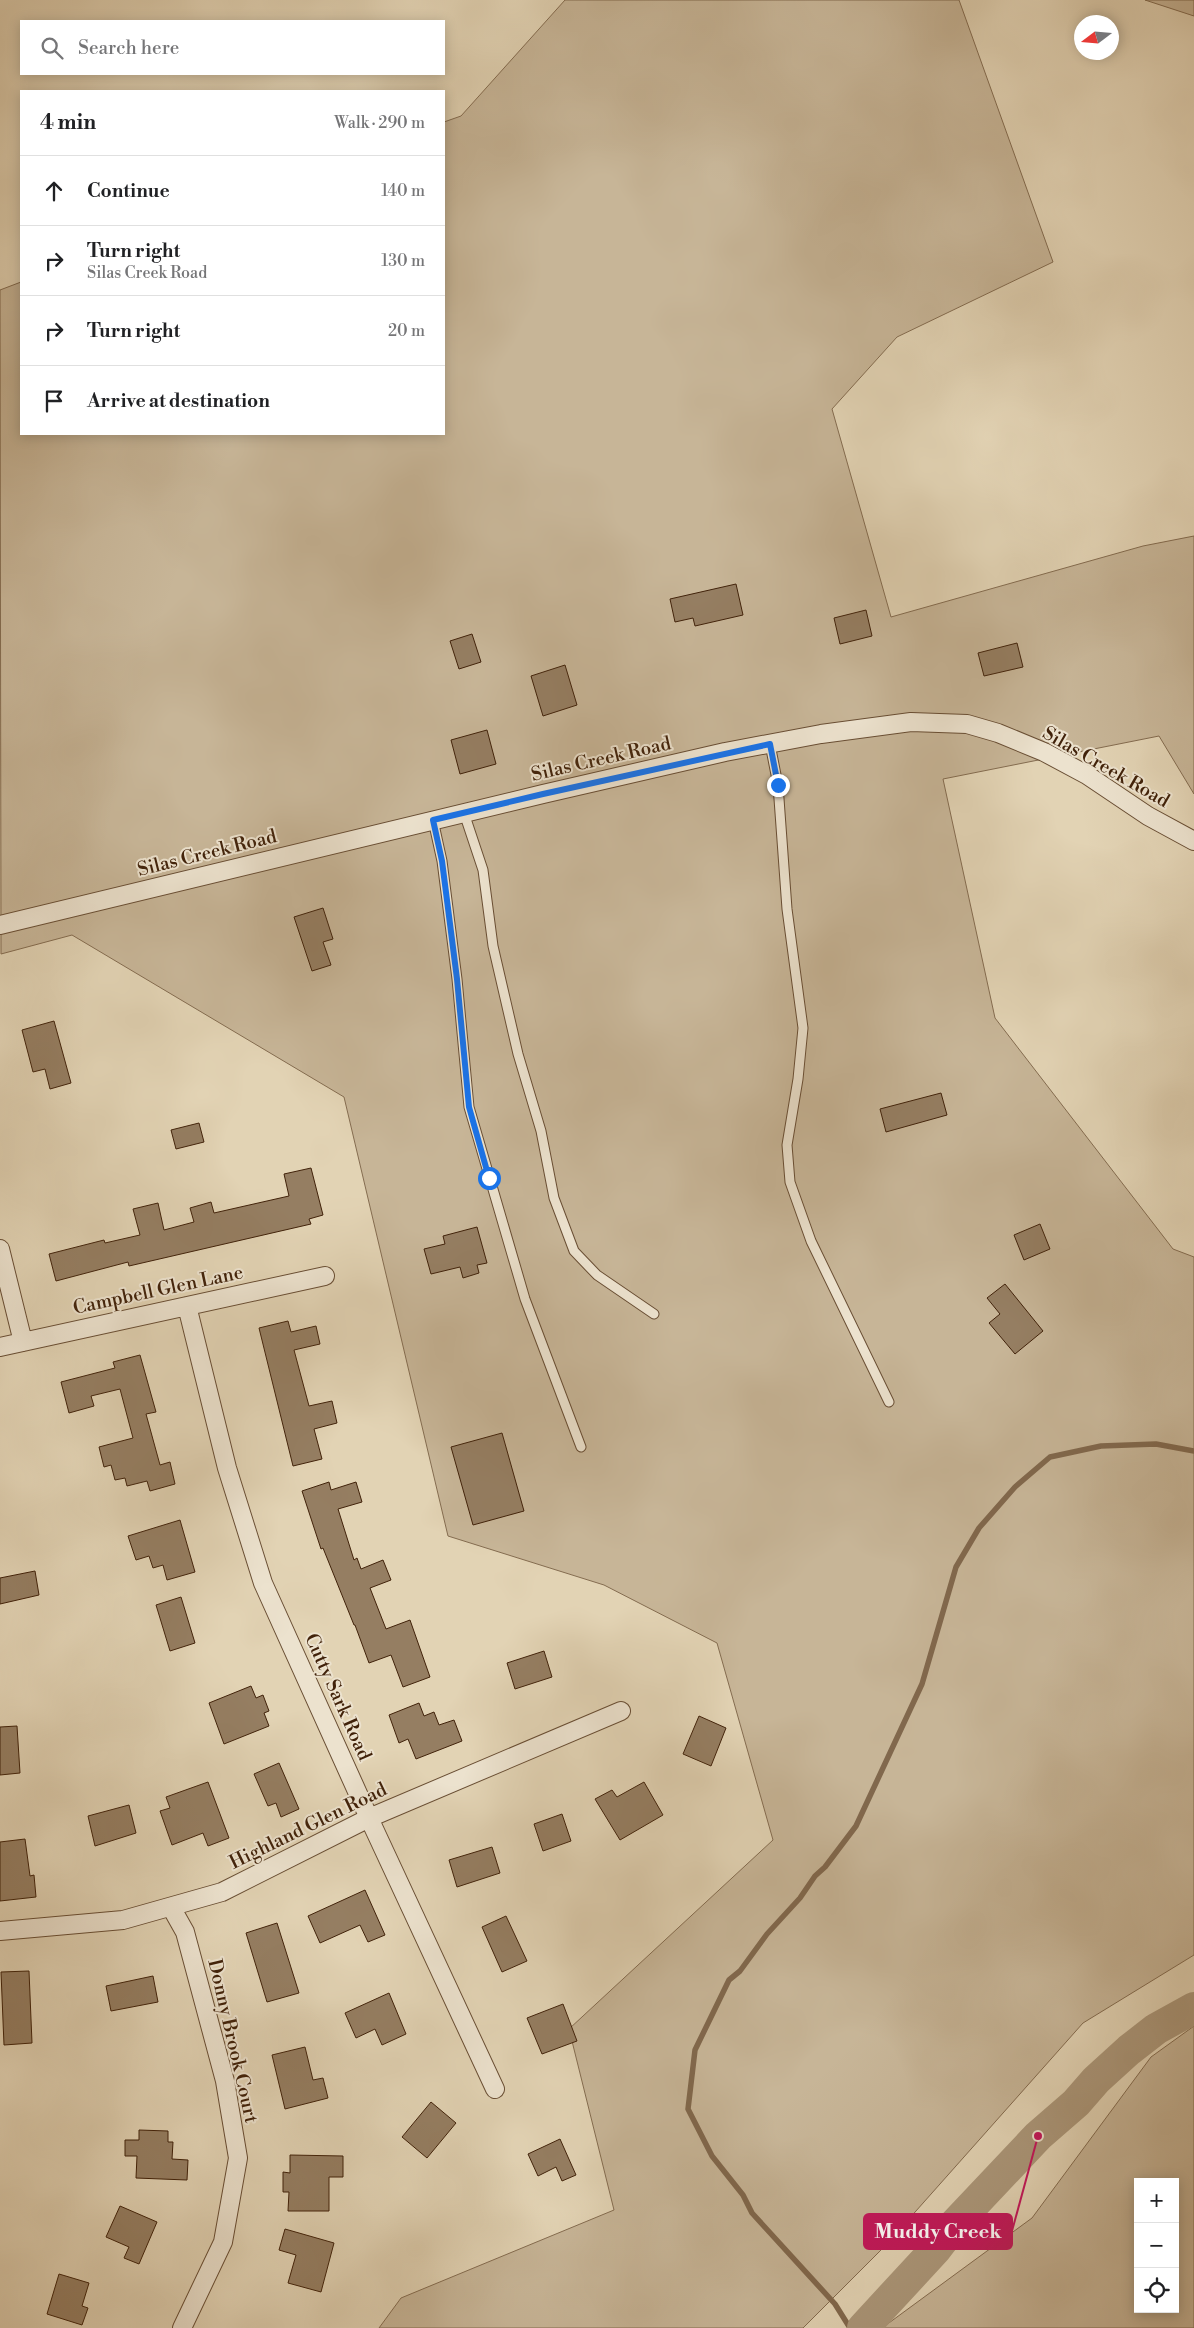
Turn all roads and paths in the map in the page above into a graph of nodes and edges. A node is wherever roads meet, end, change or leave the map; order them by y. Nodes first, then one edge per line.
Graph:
1 (770, 744) junction
2 (464, 813) junction
3 (433, 820) junction
4 (1194, 841) edge
5 (0, 925) edge
6 (0, 1248) edge
7 (325, 1276) dead end
8 (187, 1306) junction
9 (654, 1314) dead end
10 (23, 1342) junction
11 (0, 1346) edge
12 (889, 1402) dead end
13 (581, 1448) dead end
14 (621, 1711) dead end
15 (369, 1818) junction
16 (171, 1907) junction
17 (0, 1931) edge
18 (495, 2089) dead end
19 (182, 2328) edge

1 - 2 street, Silas Creek Road
1 - 4 street, Silas Creek Road
1 - 12 lane
2 - 3 street, Silas Creek Road
2 - 9 lane
3 - 5 street, Silas Creek Road
3 - 13 lane
6 - 10 street
7 - 8 street, Campbell Glen Lane
8 - 10 street, Campbell Glen Lane
8 - 15 street, Cutty Sark Road
10 - 11 street, Campbell Glen Lane
14 - 15 street, Highland Glen Road
15 - 16 street, Highland Glen Road
15 - 18 street, Cutty Sark Road
16 - 17 street, Highland Glen Road
16 - 19 street, Donny Brook Court

